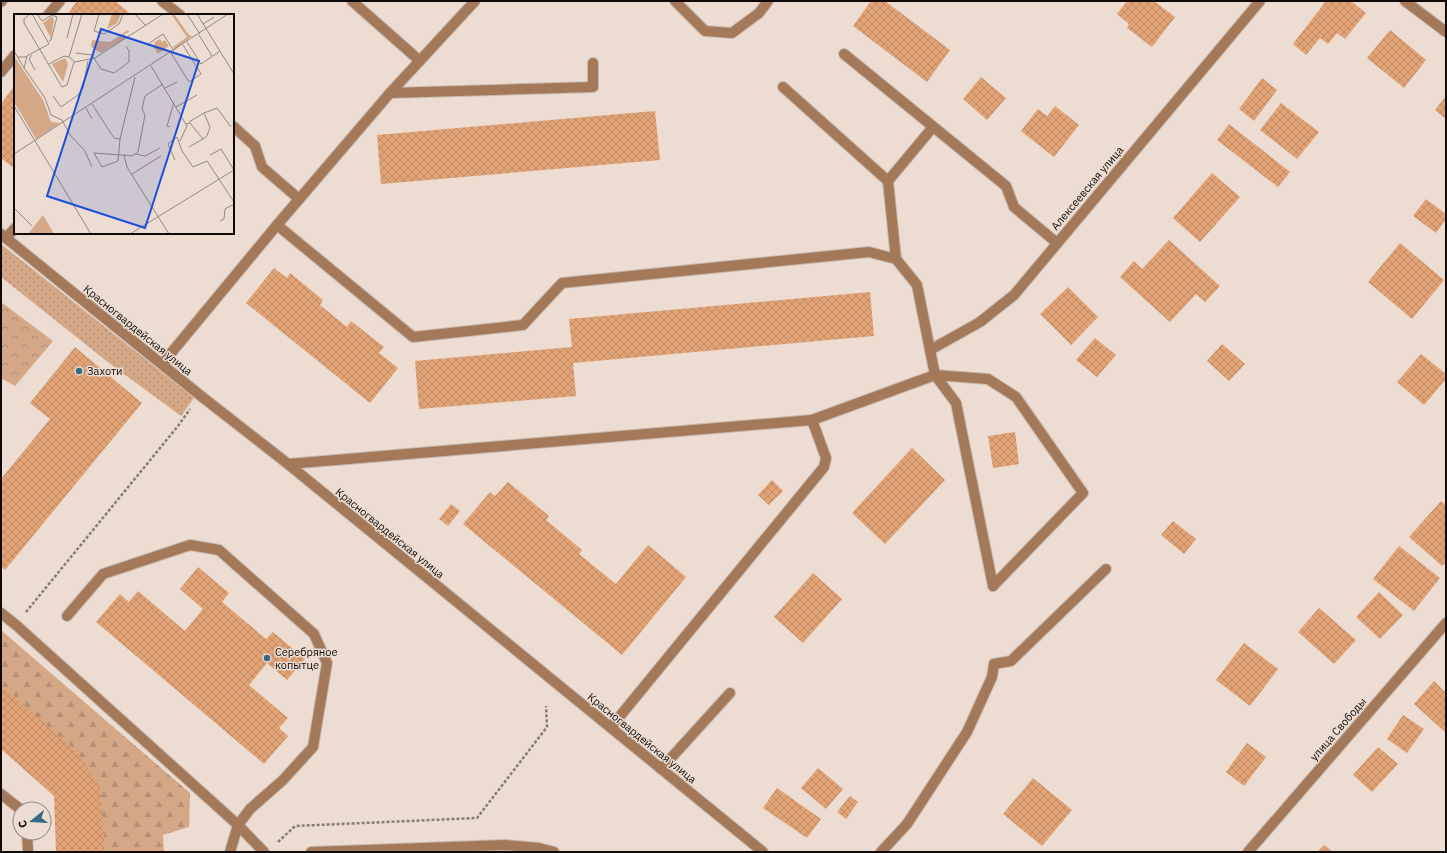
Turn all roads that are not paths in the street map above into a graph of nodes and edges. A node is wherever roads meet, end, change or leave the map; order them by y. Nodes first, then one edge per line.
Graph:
1 (60, 1) edge
2 (162, 1) edge
3 (352, 1) edge
4 (475, 1) edge
5 (675, 1) edge
6 (768, 1) edge
7 (1260, 1) edge
8 (1405, 1) edge
9 (49, 14) edge
10 (179, 14) edge
11 (1446, 32) edge
12 (844, 54) dead end
13 (14, 56) edge
14 (420, 61) junction
15 (593, 63) dead end
16 (1, 72) edge
17 (784, 87) dead end
18 (390, 93) junction
19 (933, 126) junction
20 (234, 127) edge
21 (888, 181) junction
22 (299, 199) junction
23 (277, 225) junction
24 (14, 229) edge
25 (3, 236) edge
26 (1057, 243) junction
27 (896, 259) junction
28 (930, 350) junction
29 (162, 364) junction
30 (935, 375) junction
31 (812, 420) junction
32 (288, 464) junction
33 (1106, 569) dead end
34 (1, 613) edge
35 (67, 616) dead end
36 (1446, 622) edge
37 (730, 693) dead end
38 (611, 728) junction
39 (661, 769) junction
40 (1, 794) edge
41 (12, 803) edge
42 (238, 825) junction
43 (27, 841) edge
44 (268, 849) edge
45 (28, 852) edge
46 (230, 852) edge
47 (311, 852) edge
48 (554, 852) edge
49 (763, 852) edge
50 (881, 852) edge
51 (1248, 852) edge

1 - 9 street
2 - 10 street
3 - 14 street
4 - 14 street
5 - 6 street
7 - 26 street, Алексеевская улица
8 - 11 street
12 - 19 street
13 - 16 street
14 - 18 street
15 - 18 street
17 - 21 street
18 - 22 street
19 - 21 street
19 - 26 street
20 - 22 street
21 - 27 street
22 - 23 street
23 - 27 street
23 - 29 street
24 - 25 street
25 - 29 street, Красногвардейская улица
26 - 28 street, Алексеевская улица
27 - 28 street
28 - 30 street
29 - 32 street, Красногвардейская улица
30 - 30 street
30 - 31 street
31 - 32 street
31 - 38 street
32 - 38 street, Красногвардейская улица
33 - 50 street
34 - 42 street
35 - 42 street
36 - 51 street, улица Свободы
37 - 39 street
38 - 39 street, Красногвардейская улица
39 - 49 street, Красногвардейская улица
40 - 41 street
42 - 44 street
42 - 46 street
43 - 45 street
47 - 48 street

